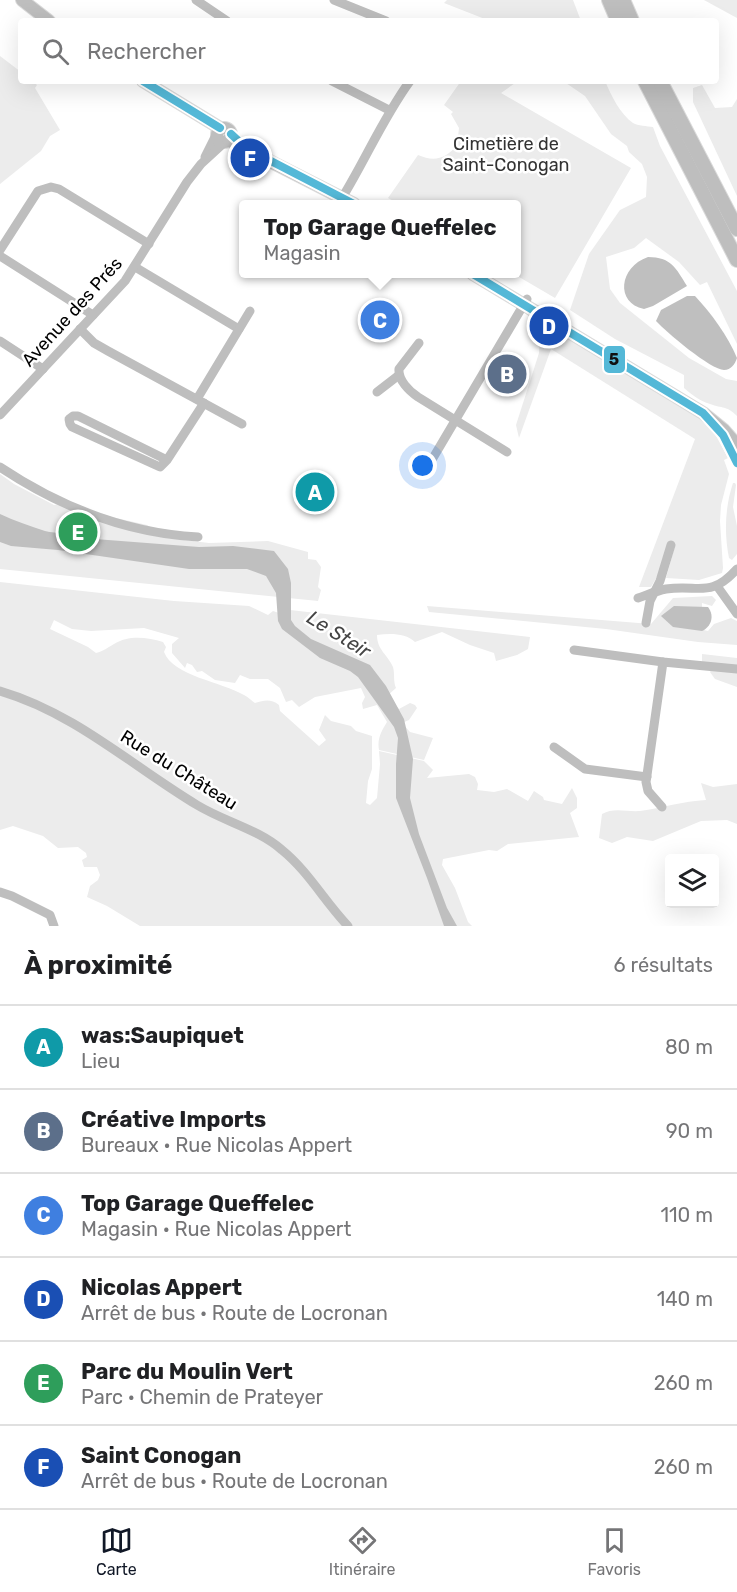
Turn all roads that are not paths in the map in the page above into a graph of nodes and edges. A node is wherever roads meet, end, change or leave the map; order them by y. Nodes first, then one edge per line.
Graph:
1 (22, 0) edge
2 (196, 0) edge
3 (334, 0) edge
4 (609, 0) edge
5 (623, 0) edge
6 (46, 18) edge
7 (223, 18) edge
8 (379, 18) edge
9 (617, 18) edge
10 (631, 18) edge
11 (148, 84) edge
12 (338, 84) edge
13 (408, 84) edge
14 (647, 84) edge
15 (662, 84) edge
16 (389, 110) junction
17 (223, 135) junction
18 (342, 198) junction
19 (346, 200) edge
20 (737, 229) edge
21 (149, 244) junction
22 (0, 250) edge
23 (0, 256) edge
24 (737, 260) edge
25 (135, 267) junction
26 (481, 278) edge
27 (489, 278) edge
28 (525, 302) junction
29 (250, 311) dead end
30 (93, 315) junction
31 (80, 329) junction
32 (239, 329) junction
33 (0, 341) edge
34 (418, 343) dead end
35 (43, 369) junction
36 (399, 375) junction
37 (377, 392) dead end
38 (201, 401) junction
39 (0, 415) edge
40 (455, 420) junction
41 (242, 424) dead end
42 (737, 435) edge
43 (737, 445) edge
44 (507, 452) dead end
45 (433, 458) dead end
46 (167, 460) junction
47 (0, 467) edge
48 (198, 537) dead end
49 (670, 545) dead end
50 (737, 569) edge
51 (717, 586) junction
52 (655, 592) junction
53 (638, 598) dead end
54 (737, 614) edge
55 (646, 623) dead end
56 (574, 650) dead end
57 (663, 662) junction
58 (737, 669) edge
59 (0, 691) edge
60 (554, 747) dead end
61 (646, 777) junction
62 (662, 807) dead end
63 (0, 892) edge
64 (54, 926) edge
65 (348, 926) edge

1 - 6 main road
2 - 7 street
3 - 8 street
4 - 9 highway
5 - 10 highway
11 - 17 main road
12 - 16 street
13 - 16 street
14 - 24 highway
15 - 20 highway
16 - 18 street
17 - 18 main road
17 - 21 street, Avenue des Prés
18 - 19 main road
21 - 22 street
21 - 25 street, Avenue des Prés
23 - 30 street
25 - 30 street, Avenue des Prés
25 - 32 street
26 - 28 main road
27 - 28 main road
28 - 40 street
28 - 42 main road
28 - 43 main road
29 - 32 street
30 - 31 street, Avenue des Prés
31 - 35 street, Avenue des Prés
31 - 38 street
32 - 38 street
33 - 35 street
34 - 36 street
35 - 39 street, Avenue des Prés
36 - 37 street
36 - 40 street
38 - 41 street
38 - 46 street
40 - 44 street
40 - 45 street
46 - 46 street
47 - 48 street
49 - 52 street
50 - 51 street
51 - 52 street
51 - 54 street
52 - 53 street
52 - 55 street
56 - 57 street
57 - 58 street
57 - 61 street
59 - 65 street, Rue du Château
60 - 61 street
61 - 62 street
63 - 64 street

